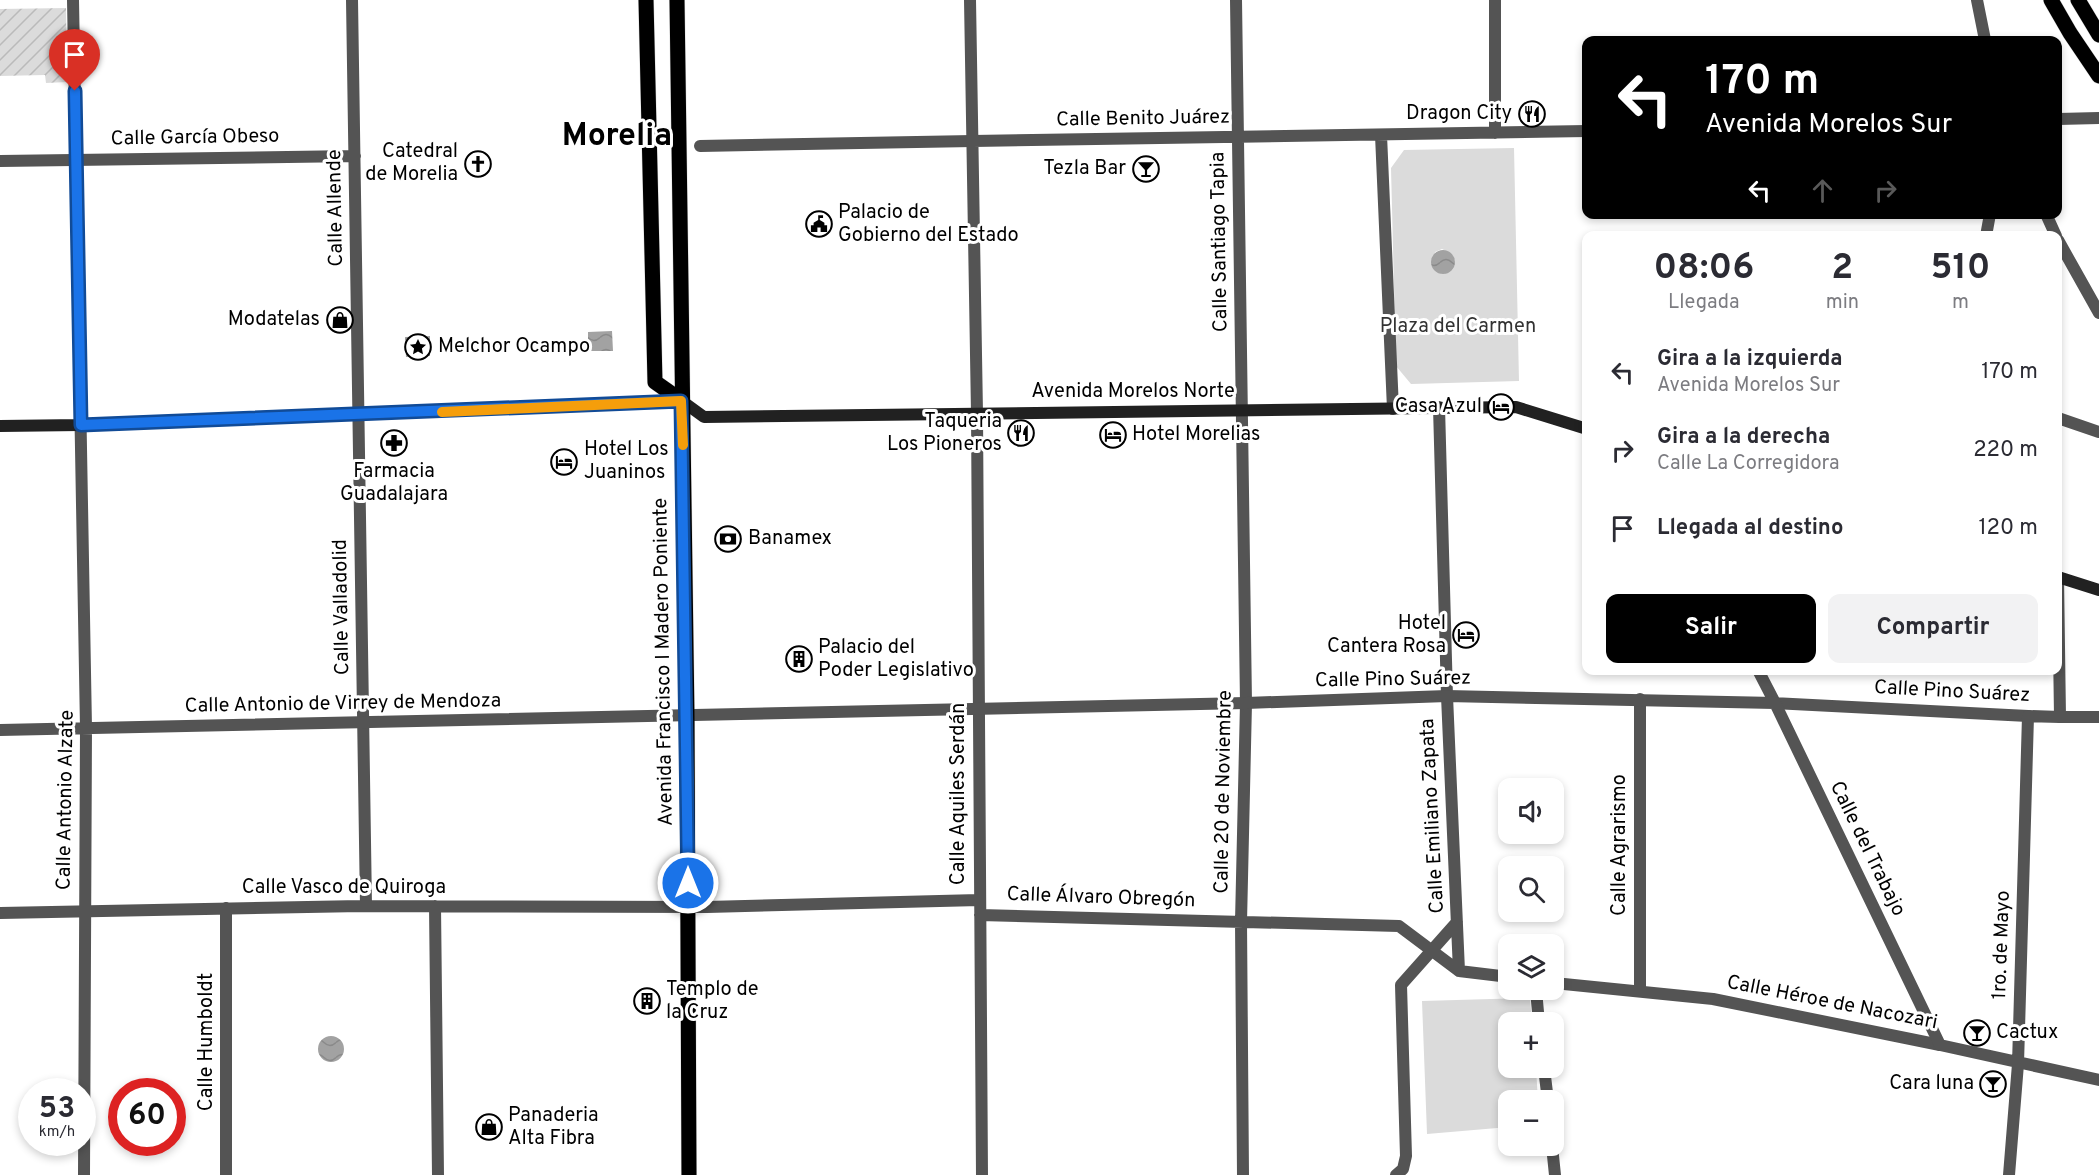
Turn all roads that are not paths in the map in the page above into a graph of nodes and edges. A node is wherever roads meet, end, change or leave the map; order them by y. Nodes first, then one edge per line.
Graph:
1 (73, 0) edge
2 (352, 0) edge
3 (646, 0) edge
4 (677, 0) edge
5 (970, 0) edge
6 (1236, 0) edge
7 (1495, 0) edge
8 (1977, 0) edge
9 (2051, 0) edge
10 (2078, 0) edge
11 (2099, 35) edge
12 (1984, 36) edge
13 (2099, 76) edge
14 (2099, 118) edge
15 (2062, 119) edge
16 (1582, 131) edge
17 (1495, 133) junction
18 (1381, 135) junction
19 (1238, 137) junction
20 (973, 141) junction
21 (700, 146) dead end
22 (355, 156) junction
23 (77, 159) junction
24 (0, 161) edge
25 (2062, 247) edge
26 (2099, 313) edge
27 (681, 401) junction
28 (1439, 407) junction
29 (1393, 409) junction
30 (1242, 411) junction
31 (977, 413) junction
32 (358, 415) junction
33 (2062, 419) edge
34 (81, 425) junction
35 (0, 426) edge
36 (1582, 427) edge
37 (2099, 432) edge
38 (2062, 578) edge
39 (2099, 590) edge
40 (1761, 675) edge
41 (2059, 675) edge
42 (1447, 696) junction
43 (1640, 699) junction
44 (1775, 703) junction
45 (1245, 704) junction
46 (978, 710) junction
47 (687, 716) junction
48 (2028, 716) junction
49 (2060, 717) junction
50 (2099, 717) edge
51 (363, 723) junction
52 (86, 729) junction
53 (0, 730) edge
54 (979, 900) junction
55 (366, 906) junction
56 (435, 906) junction
57 (688, 907) junction
58 (226, 908) junction
59 (84, 911) junction
60 (0, 914) edge
61 (980, 915) junction
62 (1241, 922) junction
63 (1457, 922) junction
64 (1431, 951) junction
65 (1459, 971) junction
66 (1498, 976) edge
67 (1564, 983) edge
68 (1640, 991) junction
69 (1940, 1045) junction
70 (2018, 1064) junction
71 (2099, 1080) edge
72 (1553, 1156) edge
73 (84, 1175) edge
74 (226, 1175) edge
75 (438, 1175) edge
76 (689, 1175) edge
77 (982, 1175) edge
78 (1243, 1175) edge
79 (1396, 1175) edge
80 (1555, 1175) edge
81 (2009, 1175) edge

1 - 23 street, Calle Antonio Alzate
2 - 22 street, Calle Allende
3 - 27 main road
4 - 27 main road, Avenida Francisco I Madero Poniente
5 - 20 street, Calle Aquiles Serdán
6 - 19 street, Calle Santiago Tapia
7 - 17 street
8 - 12 street
9 - 13 main road
10 - 11 main road
14 - 15 street
16 - 17 street, Calle Benito Juárez
17 - 18 street, Calle Benito Juárez
18 - 19 street, Calle Benito Juárez
18 - 29 street
19 - 20 street, Calle Benito Juárez
19 - 30 street, Calle Santiago Tapia
20 - 21 street, Calle Benito Juárez
20 - 31 street, Calle Aquiles Serdán
22 - 23 street, Calle García Obeso
22 - 32 street, Calle Allende
23 - 24 street, Calle García Obeso
23 - 34 street, Calle Antonio Alzate
25 - 26 street
27 - 31 main road, Avenida Morelos Norte
27 - 32 main road
27 - 47 main road, Avenida Francisco I Madero Poniente
28 - 29 main road, Avenida Morelos Norte
28 - 36 main road, Avenida Morelos Norte
28 - 42 street, Calle Emiliano Zapata
29 - 30 main road, Avenida Morelos Norte
30 - 31 main road, Avenida Morelos Norte
30 - 45 street, Calle 20 de Noviembre
31 - 46 street, Calle Aquiles Serdán
32 - 34 main road
32 - 51 street, Calle Valladolid
33 - 37 street
34 - 35 main road
34 - 52 street, Calle Antonio Alzate
38 - 39 main road
40 - 44 street, Calle del Trabajo
41 - 49 street
42 - 43 street, Calle Pino Suárez
42 - 45 street, Calle Pino Suárez
42 - 63 street, Calle Emiliano Zapata
43 - 44 street, Calle Pino Suárez
43 - 68 street, Calle Agrarismo
44 - 48 street, Calle Pino Suárez
44 - 69 street, Calle del Trabajo
45 - 46 street, Calle Pino Suárez
45 - 62 street, Calle 20 de Noviembre
46 - 47 street, Calle Pino Suárez
46 - 54 street, Calle Aquiles Serdán
47 - 51 street, Calle Antonio de Virrey de Mendoza
47 - 57 main road, Avenida Francisco I Madero Poniente
48 - 49 street, Calle Pino Suárez
48 - 70 street, 1ro. de Mayo
49 - 50 street, Calle Pino Suárez
51 - 52 street, Calle Antonio de Virrey de Mendoza
51 - 55 street, Calle Valladolid
52 - 53 street, Calle Antonio de Virrey de Mendoza
52 - 59 street, Calle Antonio Alzate
54 - 57 street, Calle Álvaro Obregón
54 - 61 street, Calle Aquiles Serdán
55 - 56 street, Calle Vasco de Quiroga
55 - 58 street, Calle Vasco de Quiroga
56 - 57 street, Calle Vasco de Quiroga
56 - 75 street
57 - 76 main road, Avenida Francisco I Madero Poniente
58 - 59 street, Calle Vasco de Quiroga
58 - 74 street, Calle Humboldt
59 - 60 street, Calle Vasco de Quiroga
59 - 73 street, Calle Antonio Alzate
61 - 62 street, Calle Álvaro Obregón
61 - 77 street, Calle Aquiles Serdán
62 - 64 street, Calle Álvaro Obregón
62 - 78 street, Calle 20 de Noviembre
63 - 64 street
63 - 65 street, Calle Emiliano Zapata
64 - 65 street, Calle Álvaro Obregón
64 - 79 street
65 - 66 street
67 - 68 street, Calle Héroe de Nacozari
68 - 69 street, Calle Héroe de Nacozari
69 - 70 street, Calle Héroe de Nacozari
70 - 71 street, Calle Héroe de Nacozari
70 - 81 street, 1ro. de Mayo
72 - 80 street

